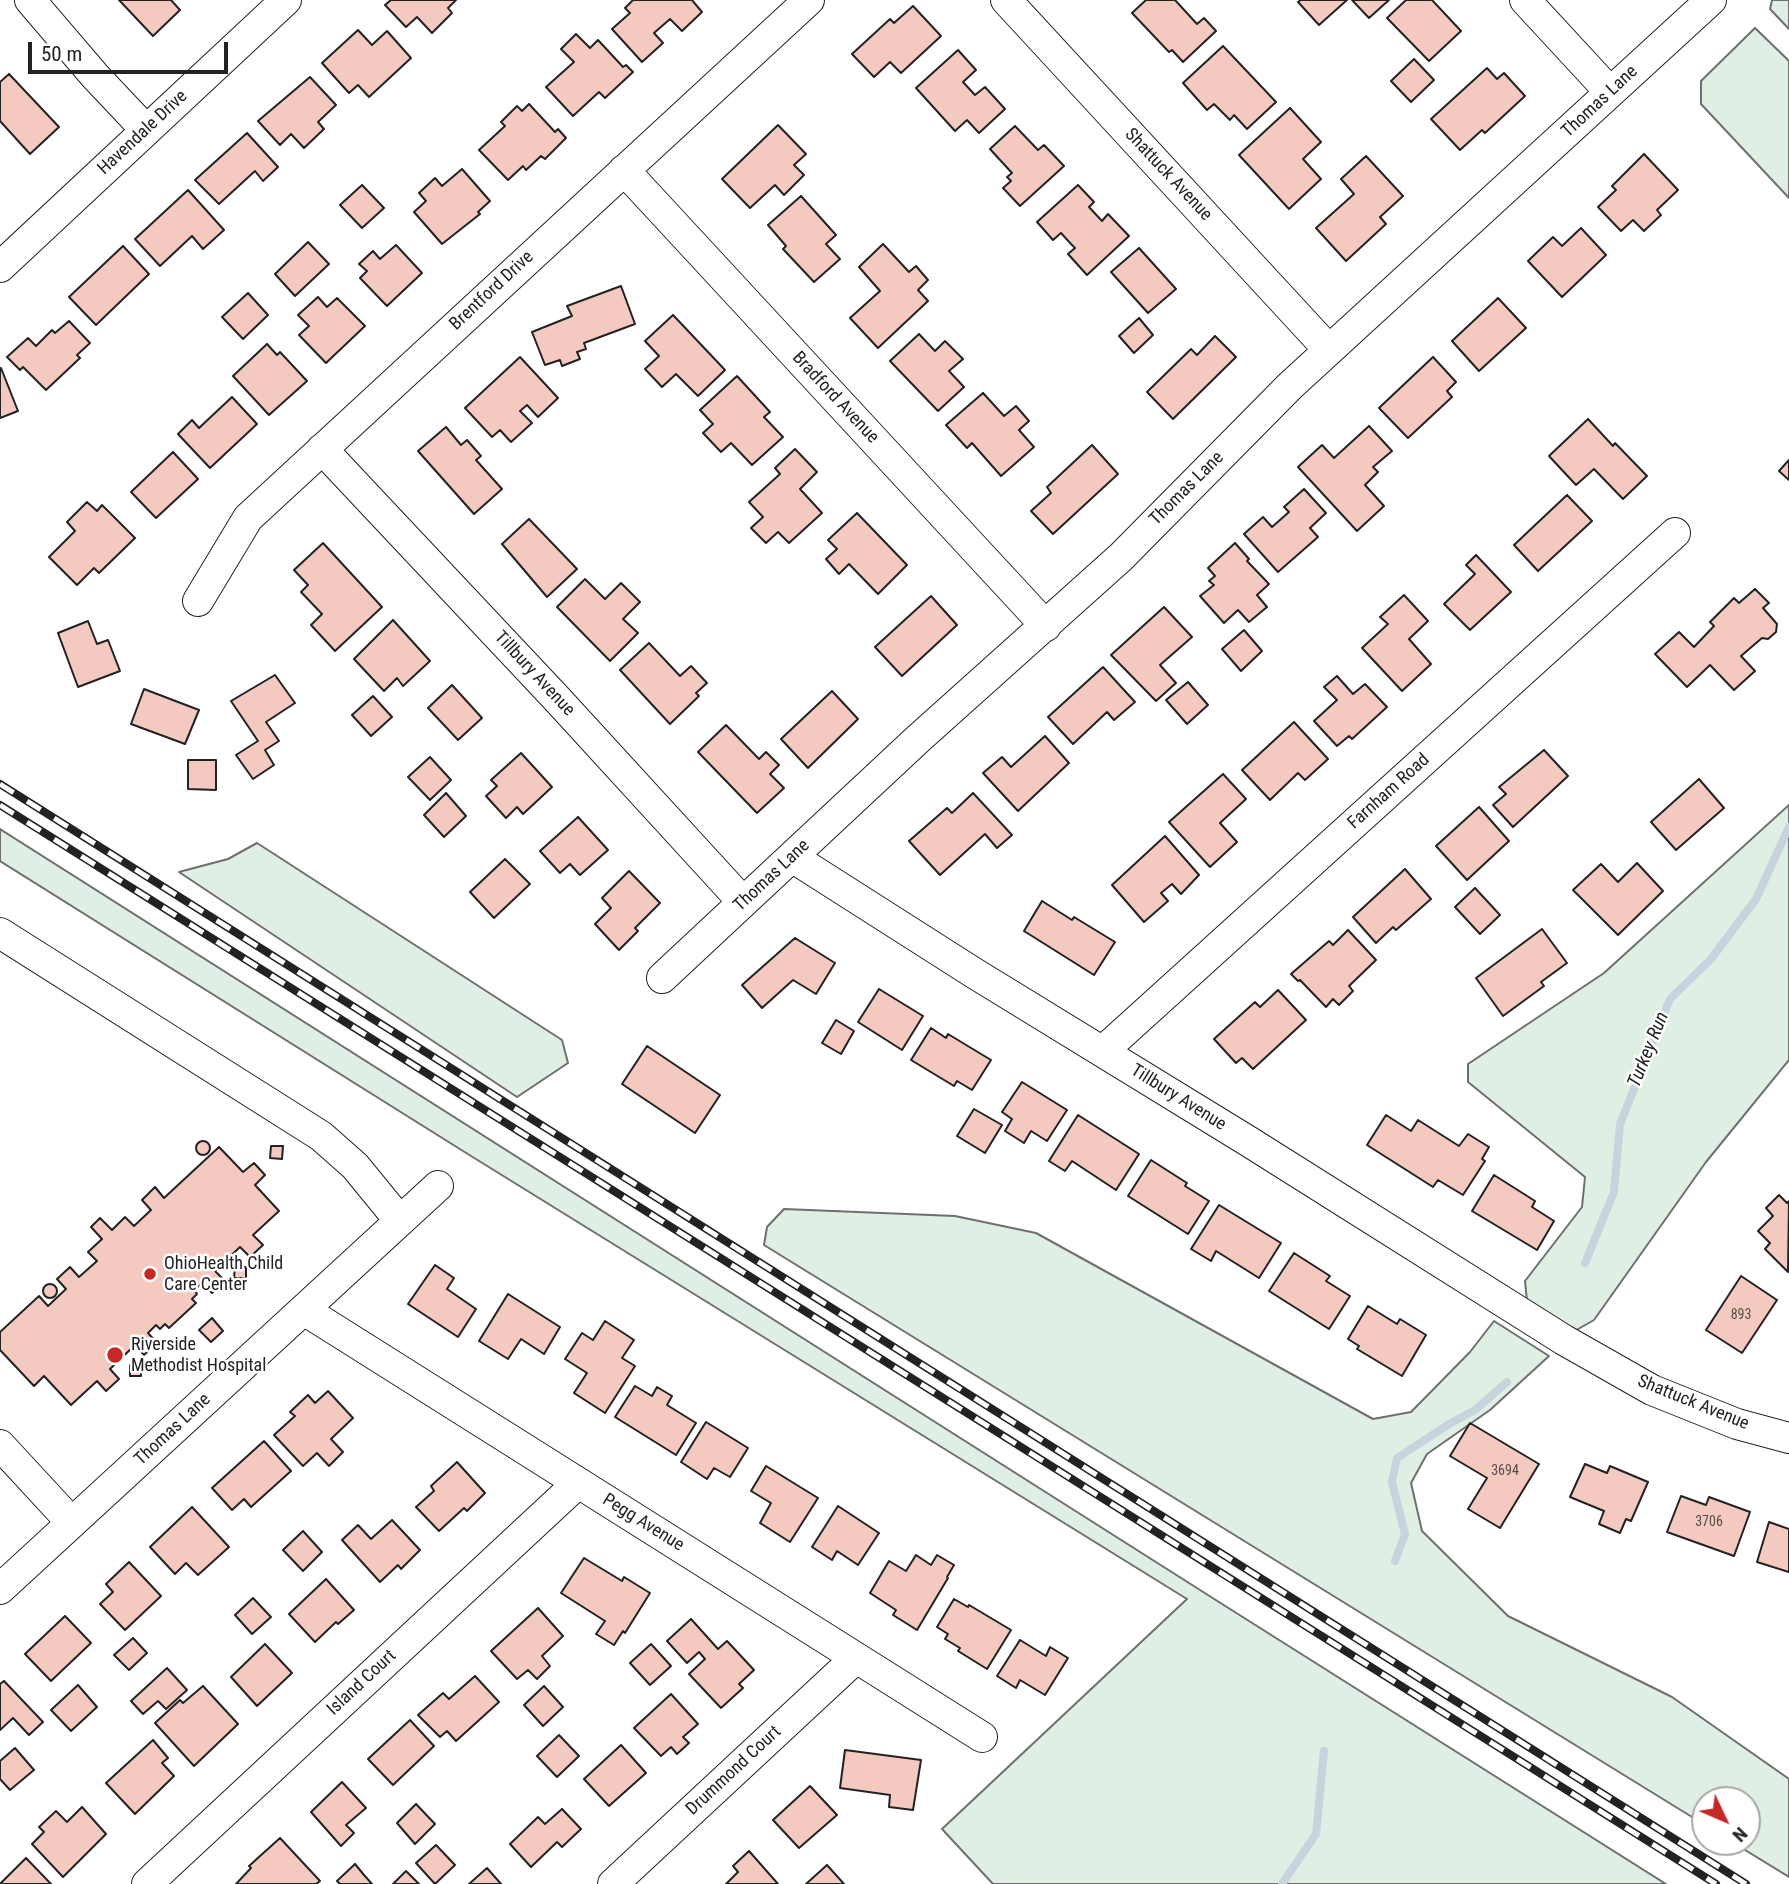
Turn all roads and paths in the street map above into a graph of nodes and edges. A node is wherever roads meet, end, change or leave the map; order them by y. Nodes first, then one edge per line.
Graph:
1 (30, 0) edge
2 (286, 0) edge
3 (808, 0) edge
4 (1006, 0) edge
5 (1525, 0) edge
6 (1711, 0) edge
7 (1610, 92) junction
8 (146, 130) junction
9 (624, 170) junction
10 (0, 267) edge
11 (1329, 350) junction
12 (322, 449) junction
13 (1675, 534) dead end
14 (198, 601) dead end
15 (1046, 626) junction
16 (792, 858) junction
17 (743, 902) junction
18 (0, 933) edge
19 (662, 978) dead end
20 (1103, 1051) junction
21 (438, 1186) dead end
22 (400, 1221) junction
23 (304, 1310) junction
24 (1564, 1340) joint
25 (1789, 1438) edge
26 (0, 1446) edge
27 (578, 1483) junction
28 (72, 1523) junction
29 (0, 1590) edge
30 (856, 1658) junction
31 (982, 1737) dead end
32 (147, 1884) edge
33 (613, 1884) edge

1 - 8 street
2 - 8 street, Havendale Drive
3 - 9 street, Brentford Drive
4 - 11 street, Shattuck Avenue
5 - 7 street
6 - 7 street, Thomas Lane
7 - 11 street, Thomas Lane
8 - 10 street, Havendale Drive
9 - 12 street, Brentford Drive
9 - 15 street, Bradford Avenue
11 - 15 street, Thomas Lane
12 - 14 street, Brentford Drive
12 - 17 street, Tillbury Avenue
13 - 20 street, Farnham Road
15 - 16 street, Thomas Lane
16 - 17 street, Thomas Lane
16 - 20 street, Tillbury Avenue
17 - 19 street, Thomas Lane
18 - 22 street
20 - 24 street, Tillbury Avenue
21 - 22 street, Thomas Lane
22 - 23 street, Thomas Lane
23 - 27 street, Pegg Avenue
23 - 28 street, Thomas Lane
24 - 25 street, Shattuck Avenue
26 - 28 street
27 - 30 street, Pegg Avenue
27 - 32 street, Island Court
28 - 29 street, Thomas Lane
30 - 31 street, Pegg Avenue
30 - 33 street, Drummond Court

